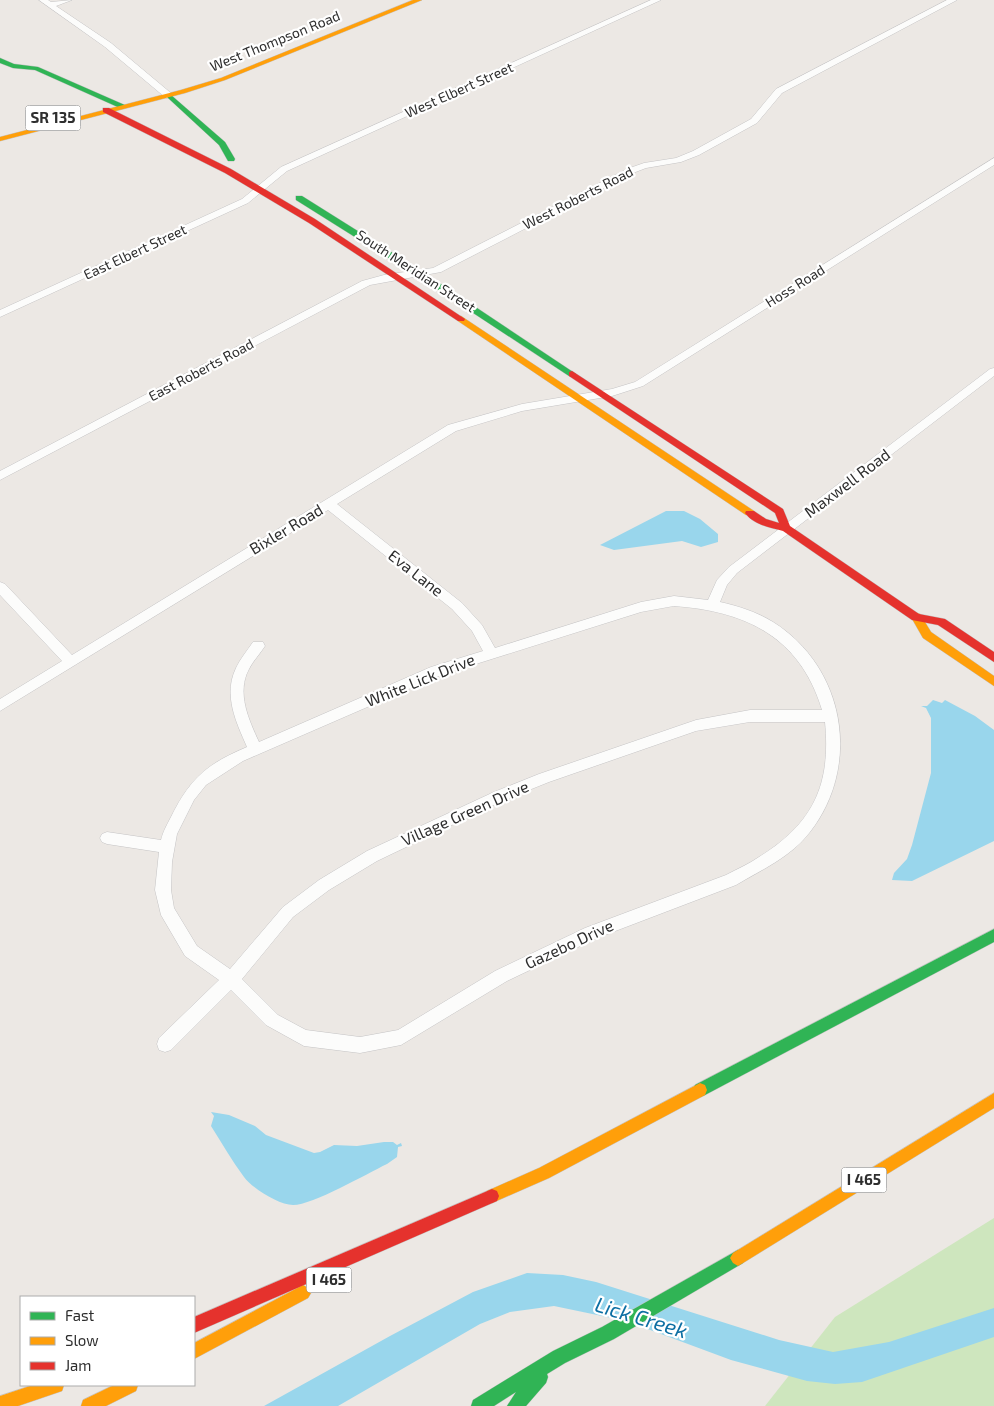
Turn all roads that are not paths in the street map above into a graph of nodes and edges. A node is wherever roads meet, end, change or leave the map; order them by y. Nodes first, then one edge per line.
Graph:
1 (68, 0) edge
2 (419, 0) edge
3 (657, 0) edge
4 (953, 0) edge
5 (47, 3) edge
6 (0, 60) edge
7 (13, 66) junction
8 (169, 96) junction
9 (123, 106) junction
10 (106, 110) junction
11 (140, 114) dead end
12 (0, 130) edge
13 (0, 139) edge
14 (207, 146) dead end
15 (231, 159) junction
16 (994, 161) edge
17 (243, 166) dead end
18 (257, 174) dead end
19 (265, 185) junction
20 (420, 274) junction
21 (401, 275) junction
22 (0, 314) edge
23 (994, 371) edge
24 (605, 395) junction
25 (585, 397) junction
26 (0, 476) edge
27 (328, 503) junction
28 (786, 528) junction
29 (0, 587) edge
30 (712, 605) junction
31 (916, 617) junction
32 (258, 646) dead end
33 (492, 653) junction
34 (994, 658) edge
35 (71, 662) junction
36 (994, 682) edge
37 (0, 706) edge
38 (831, 716) junction
39 (256, 750) junction
40 (106, 838) dead end
41 (167, 847) junction
42 (994, 935) edge
43 (231, 979) junction
44 (165, 1044) dead end
45 (994, 1100) edge
46 (464, 1208) junction
47 (333, 1277) dead end
48 (316, 1287) dead end
49 (195, 1325) edge
50 (195, 1350) edge
51 (559, 1357) junction
52 (53, 1386) edge
53 (128, 1386) edge
54 (0, 1404) edge
55 (89, 1406) edge
56 (479, 1406) edge
57 (515, 1406) edge

1 - 5 street
2 - 8 main road, West Thompson Road
3 - 19 street, West Elbert Street
4 - 20 street, West Roberts Road
5 - 8 street
6 - 7 main road, South Meridian Street / SR 135
7 - 9 main road, South Meridian Street / SR 135
7 - 10 main road, South Meridian Street / SR 135
8 - 9 main road, West Thompson Road
8 - 15 main road
9 - 10 main road, SR 135
9 - 11 main road, South Meridian Street
10 - 12 main road, SR 135
10 - 13 main road, SR 135
10 - 19 main road, South Meridian Street
14 - 15 main road
15 - 17 main road
16 - 24 street, Hoss Road
18 - 19 main road, South Meridian Street
19 - 20 main road, South Meridian Street
19 - 21 main road, South Meridian Street
19 - 22 street, East Elbert Street
20 - 21 street, West Roberts Road
20 - 24 main road, South Meridian Street
21 - 25 main road, South Meridian Street
21 - 26 street, East Roberts Road
23 - 28 street, Maxwell Road
24 - 25 street, Hoss Road
24 - 28 main road, South Meridian Street
25 - 27 street, Bixler Road
25 - 28 main road, South Meridian Street
27 - 33 street, Eva Lane
27 - 35 street, Bixler Road
28 - 30 street, Maxwell Road
28 - 31 main road, South Meridian Street
29 - 35 street
30 - 33 street, White Lick Drive
30 - 38 street, White Lick Drive
31 - 34 main road, South Meridian Street
31 - 36 main road, South Meridian Street
32 - 39 street
33 - 39 street, White Lick Drive
35 - 37 street, Bixler Road
38 - 43 street, Village Green Drive
38 - 43 street, Gazebo Drive
39 - 41 street, White Lick Drive
40 - 41 street
41 - 43 street, White Lick Drive
42 - 46 main road, I 465
43 - 44 street, Village Green Drive
45 - 51 main road, I 465
46 - 47 main road, I 465
46 - 49 main road
48 - 50 main road, I 465
51 - 56 main road, I 465
51 - 57 main road
52 - 54 main road
53 - 55 main road

